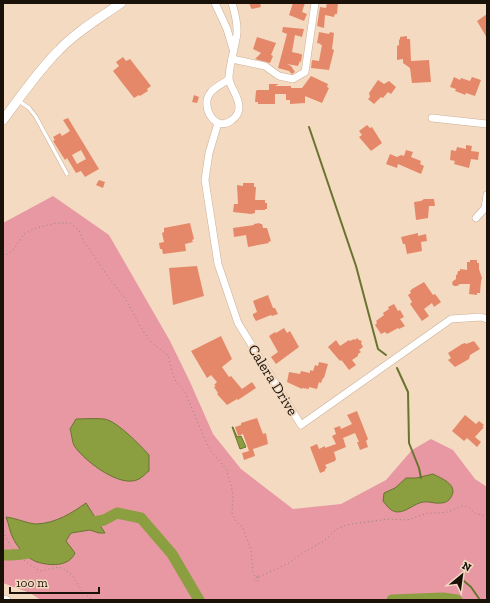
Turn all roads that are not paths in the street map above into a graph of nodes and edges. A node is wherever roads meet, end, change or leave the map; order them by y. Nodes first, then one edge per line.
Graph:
1 (121, 3) edge
2 (215, 3) edge
3 (232, 3) edge
4 (315, 3) edge
5 (233, 49) junction
6 (232, 59) junction
7 (229, 79) junction
8 (18, 100) junction
9 (432, 118) dead end
10 (3, 120) edge
11 (218, 123) junction
12 (487, 124) edge
13 (67, 174) dead end
14 (487, 195) edge
15 (476, 218) dead end
16 (487, 319) edge
17 (3, 599) edge
18 (7, 600) edge

1 - 8 street
2 - 5 street
3 - 5 street
4 - 6 street
5 - 6 street
6 - 7 street
7 - 11 street
7 - 11 street
8 - 10 street
8 - 13 lane
9 - 12 street
11 - 16 street, Calera Drive
14 - 15 street
17 - 18 street

